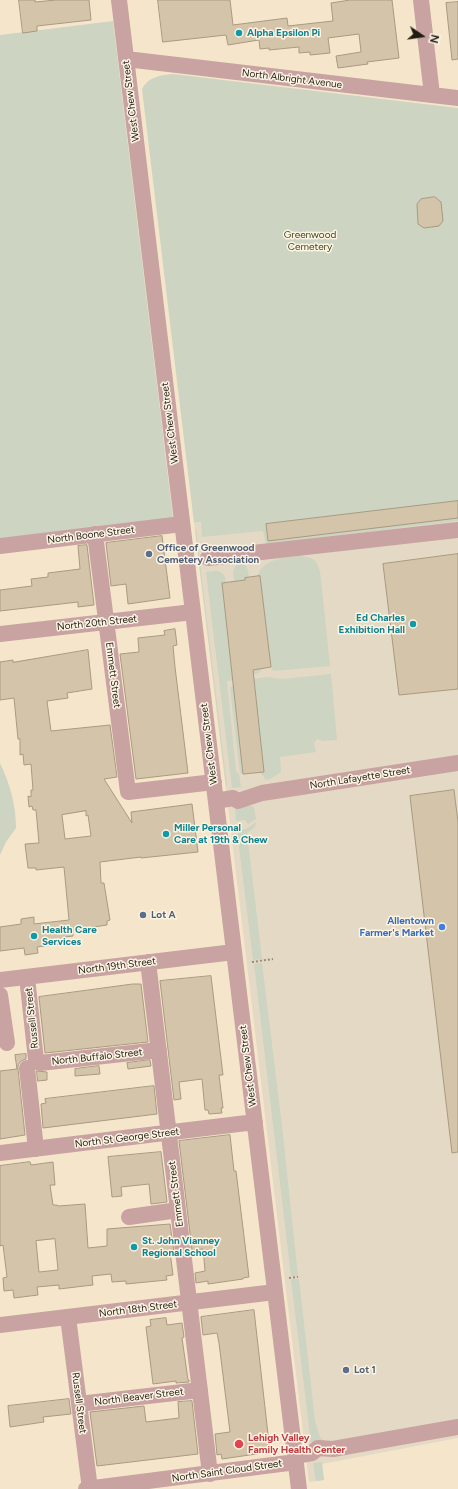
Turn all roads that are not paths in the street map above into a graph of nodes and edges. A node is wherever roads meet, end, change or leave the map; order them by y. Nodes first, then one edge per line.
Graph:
1 (119, 0) edge
2 (421, 0) edge
3 (126, 59) junction
4 (432, 95) junction
5 (458, 98) edge
6 (182, 524) junction
7 (458, 530) edge
8 (95, 534) junction
9 (0, 546) edge
10 (208, 558) dead end
11 (193, 612) junction
12 (106, 622) junction
13 (0, 634) edge
14 (458, 763) edge
15 (214, 782) junction
16 (216, 801) junction
17 (234, 952) junction
18 (148, 962) junction
19 (27, 977) junction
20 (0, 980) edge
21 (0, 995) edge
22 (7, 1043) dead end
23 (159, 1050) junction
24 (31, 1064) junction
25 (255, 1122) junction
26 (169, 1132) junction
27 (36, 1149) junction
28 (0, 1153) edge
29 (178, 1210) junction
30 (129, 1217) dead end
31 (275, 1292) junction
32 (189, 1302) junction
33 (68, 1317) junction
34 (0, 1325) edge
35 (200, 1390) junction
36 (79, 1404) junction
37 (458, 1428) edge
38 (296, 1459) junction
39 (210, 1474) junction
40 (90, 1488) edge
41 (86, 1489) edge
42 (299, 1489) edge

1 - 3 street, West Chew Street
2 - 4 street
3 - 4 street, North Albright Avenue
3 - 6 street, West Chew Street
4 - 5 street, North Albright Avenue
6 - 8 street, North Boone Street
6 - 11 street, West Chew Street
7 - 10 street
8 - 9 street, North Boone Street
8 - 12 street, Emmett Street
11 - 12 street, North 20th Street
11 - 15 street, West Chew Street
12 - 13 street, North 20th Street
12 - 15 street, Emmett Street
14 - 16 street, North Lafayette Street
15 - 16 street, West Chew Street
16 - 17 street, West Chew Street
17 - 18 street, North 19th Street
17 - 25 street, West Chew Street
18 - 19 street, North 19th Street
18 - 23 street, Emmett Street
19 - 20 street, North 19th Street
19 - 24 street, Russell Street
21 - 22 street
23 - 24 street, North Buffalo Street
23 - 26 street, Emmett Street
24 - 27 street, Russell Street
25 - 26 street, North St George Street
25 - 31 street, West Chew Street
26 - 27 street, North St George Street
26 - 29 street, Emmett Street
27 - 28 street, North St George Street
29 - 30 street
29 - 32 street, Emmett Street
31 - 32 street, North 18th Street
31 - 38 street, West Chew Street
32 - 33 street, North 18th Street
32 - 35 street, Emmett Street
33 - 34 street, North 18th Street
33 - 36 street, Russell Street
35 - 36 street, North Beaver Street
35 - 39 street, Emmett Street
36 - 40 street, Russell Street
37 - 38 street, North Saint Cloud Street
38 - 39 street, North Saint Cloud Street
38 - 42 street, West Chew Street
39 - 40 street, North Saint Cloud Street
40 - 41 street, North Saint Cloud Street

